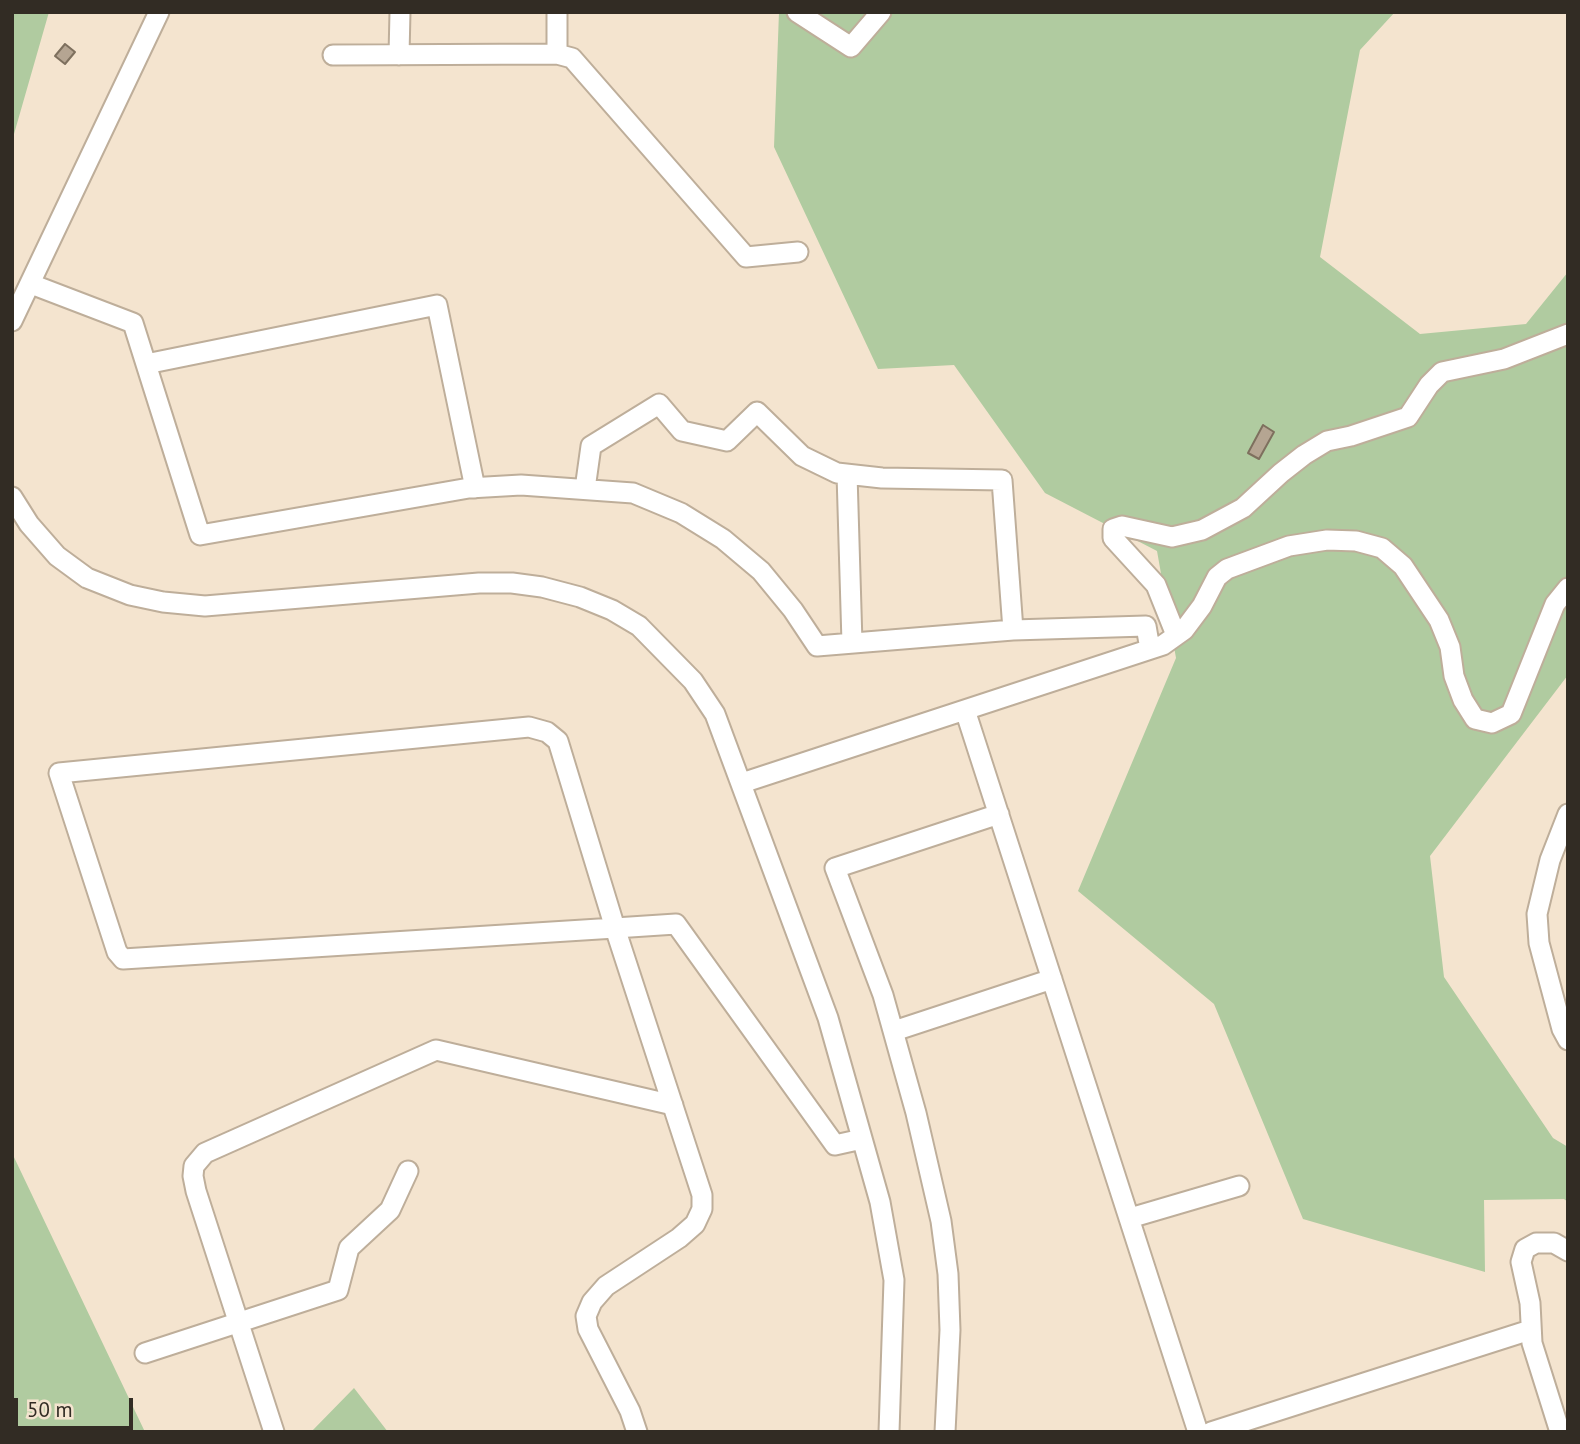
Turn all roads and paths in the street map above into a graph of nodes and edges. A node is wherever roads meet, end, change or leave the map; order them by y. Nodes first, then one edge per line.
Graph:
1 (159, 12) edge
2 (400, 12) edge
3 (557, 12) edge
4 (797, 12) edge
5 (881, 12) edge
6 (557, 54) junction
7 (333, 55) dead end
8 (400, 55) junction
9 (798, 252) dead end
10 (31, 284) junction
11 (12, 321) edge
12 (1568, 334) edge
13 (146, 364) junction
14 (847, 474) junction
15 (475, 488) junction
16 (585, 489) junction
17 (12, 497) edge
18 (1568, 588) edge
19 (1013, 630) junction
20 (1176, 635) junction
21 (852, 643) junction
22 (1150, 649) junction
23 (965, 710) junction
24 (742, 783) junction
25 (999, 814) junction
26 (1568, 814) edge
27 (615, 928) junction
28 (1052, 979) junction
29 (894, 1031) junction
30 (1568, 1040) edge
31 (673, 1105) junction
32 (862, 1139) junction
33 (408, 1171) dead end
34 (1239, 1186) dead end
35 (1130, 1218) junction
36 (1568, 1251) edge
37 (238, 1322) junction
38 (1530, 1330) junction
39 (145, 1353) dead end
40 (274, 1432) edge
41 (638, 1432) edge
42 (889, 1432) edge
43 (945, 1432) edge
44 (1199, 1432) edge
45 (1211, 1432) edge
46 (1560, 1432) edge

1 - 10 street
2 - 8 street
3 - 6 street
4 - 5 street
6 - 8 street
6 - 9 street
7 - 8 street
10 - 11 street
10 - 13 street
12 - 20 street
13 - 15 street
13 - 15 street
14 - 16 street
14 - 19 street
14 - 21 street
15 - 16 street
16 - 21 street
17 - 24 street
18 - 20 street
19 - 21 street
19 - 22 street
20 - 22 street
22 - 23 street
23 - 24 street
23 - 25 street
24 - 32 street
25 - 28 street
25 - 29 street
26 - 30 street
27 - 27 street
27 - 31 street
27 - 32 street
28 - 29 street
28 - 35 street
29 - 43 street
31 - 37 street
31 - 41 street
32 - 42 street
33 - 37 street
34 - 35 street
35 - 44 street
36 - 38 street
37 - 39 street
37 - 40 street
38 - 45 street
38 - 46 street

